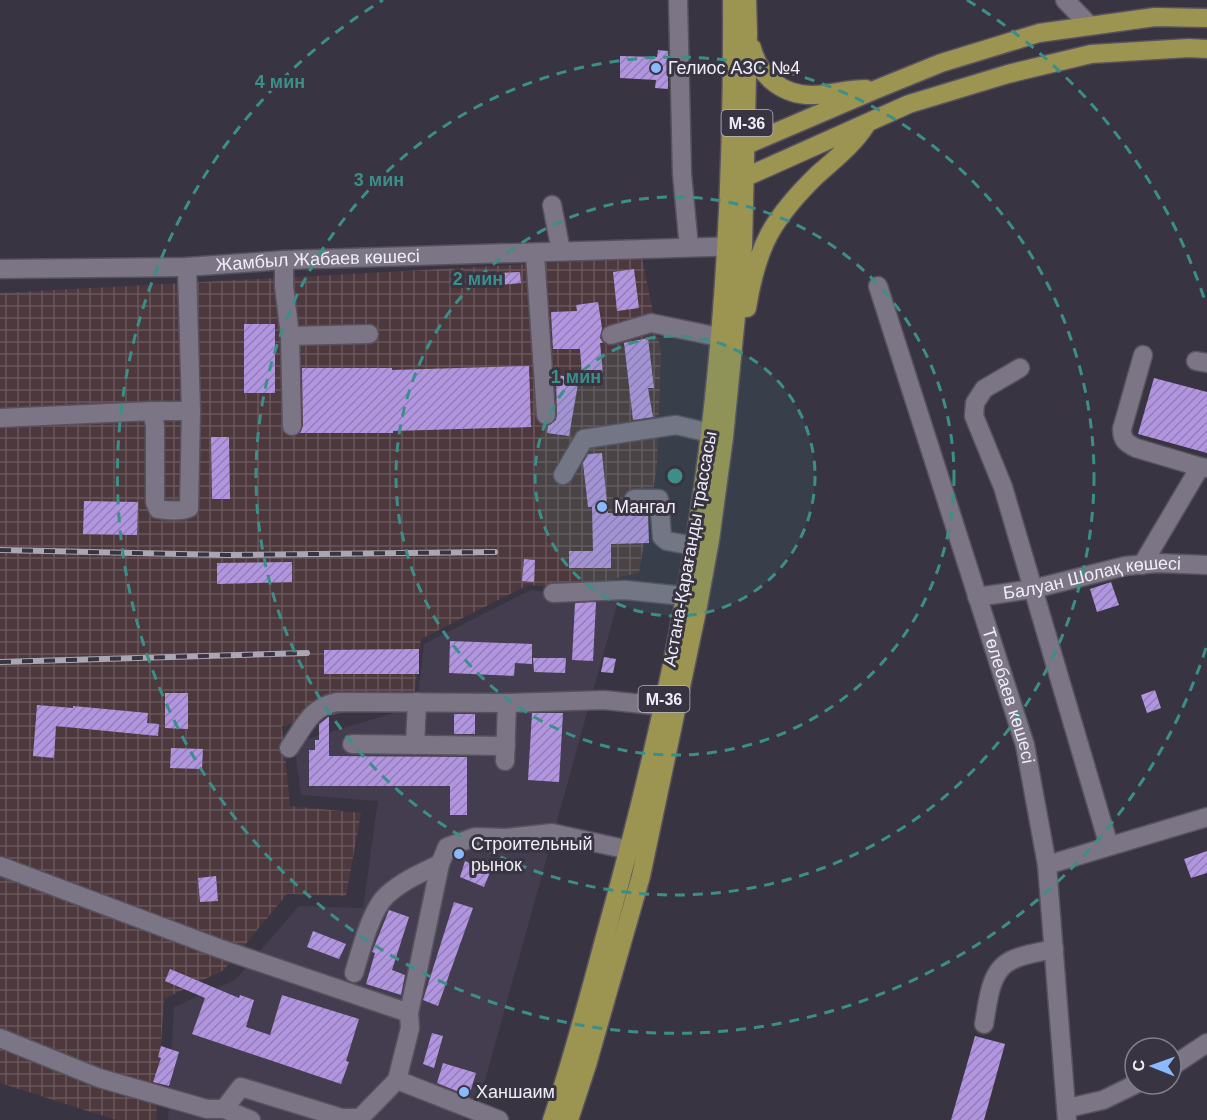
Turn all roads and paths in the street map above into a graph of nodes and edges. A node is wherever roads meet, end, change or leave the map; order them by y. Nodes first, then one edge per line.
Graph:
1 (678, 0) edge
2 (732, 0) edge
3 (747, 0) edge
4 (1065, 0) edge
5 (1207, 18) edge
6 (1090, 26) junction
7 (748, 33) junction
8 (1207, 49) edge
9 (877, 88) junction
10 (867, 123) junction
11 (738, 149) junction
12 (737, 176) junction
13 (552, 205) dead end
14 (734, 246) junction
15 (689, 248) junction
16 (561, 251) junction
17 (535, 254) junction
18 (284, 260) junction
19 (187, 267) junction
20 (0, 268) edge
21 (878, 286) dead end
22 (369, 334) dead end
23 (611, 334) dead end
24 (290, 336) junction
25 (726, 339) junction
26 (1143, 355) dead end
27 (1020, 368) dead end
28 (152, 411) junction
29 (191, 411) junction
30 (546, 415) dead end
31 (0, 418) edge
32 (292, 426) dead end
33 (710, 433) junction
34 (1203, 468) edge
35 (563, 475) dead end
36 (634, 499) dead end
37 (694, 546) junction
38 (1142, 565) junction
39 (1207, 565) edge
40 (1034, 589) junction
41 (552, 593) dead end
42 (684, 596) junction
43 (977, 597) junction
44 (417, 702) junction
45 (507, 703) junction
46 (662, 706) junction
47 (352, 744) dead end
48 (415, 745) junction
49 (289, 748) dead end
50 (1207, 817) edge
51 (1109, 846) junction
52 (629, 850) junction
53 (440, 864) junction
54 (1047, 865) junction
55 (0, 866) edge
56 (1054, 949) junction
57 (354, 973) dead end
58 (408, 1013) junction
59 (984, 1024) dead end
60 (0, 1038) edge
61 (1207, 1043) edge
62 (1183, 1058) edge
63 (397, 1080) junction
64 (1123, 1090) edge
65 (224, 1108) junction
66 (1068, 1114) edge
67 (360, 1119) edge
68 (251, 1120) edge
69 (499, 1120) edge
70 (552, 1120) edge
71 (569, 1120) edge

1 - 15 street
2 - 11 main road, Астана-Қарағанды трассасы / M-36
3 - 7 main road, Астана-Қарағанды трассасы / M-36
4 - 6 street
5 - 6 main road
6 - 9 main road
7 - 9 main road
7 - 11 main road, Астана-Қарағанды трассасы / M-36
8 - 10 main road
9 - 11 main road
10 - 12 main road
10 - 25 main road
11 - 12 main road, Астана-Қарағанды трассасы / M-36
12 - 14 main road, Астана-Қарағанды трассасы / M-36
13 - 16 street
14 - 15 street, Жамбыл Жабаев көшесі
14 - 25 main road, Астана-Қарағанды трассасы / M-36
15 - 16 street, Жамбыл Жабаев көшесі
16 - 17 street, Жамбыл Жабаев көшесі
17 - 18 street, Жамбыл Жабаев көшесі
17 - 30 street
18 - 19 street, Жамбыл Жабаев көшесі
18 - 24 street
19 - 20 street, Жамбыл Жабаев көшесі
19 - 29 street
21 - 43 street, Төлебаев көшесі
22 - 24 street
23 - 25 street
24 - 32 street
25 - 33 main road, Астана-Қарағанды трассасы / M-36
25 - 71 main road, Астана-Қарағанды трассасы / M-36
26 - 34 street
27 - 40 street
28 - 29 street
28 - 29 street
28 - 31 street
33 - 35 street
33 - 37 main road, Астана-Қарағанды трассасы / M-36
34 - 38 street
36 - 37 street
37 - 42 main road, Астана-Қарағанды трассасы / M-36
38 - 39 street, Балуан Шолақ көшесі
38 - 40 street, Балуан Шолақ көшесі
40 - 43 street, Балуан Шолақ көшесі
40 - 51 street
41 - 42 street
42 - 46 main road, Астана-Қарағанды трассасы / M-36
43 - 54 street, Төлебаев көшесі
44 - 45 street
44 - 48 street
44 - 49 street
45 - 46 street
45 - 48 street
46 - 52 main road, Астана-Қарағанды трассасы / M-36
47 - 48 street
50 - 51 street
51 - 54 street
52 - 53 street
52 - 70 main road, Астана-Қарағанды трассасы / M-36
53 - 57 street
53 - 58 street
54 - 56 street, Төлебаев көшесі
55 - 58 street
56 - 59 street
56 - 66 street, Төлебаев көшесі
58 - 63 street
60 - 65 street
61 - 62 street
63 - 67 street
63 - 69 street
64 - 66 street
65 - 67 street
65 - 68 street

